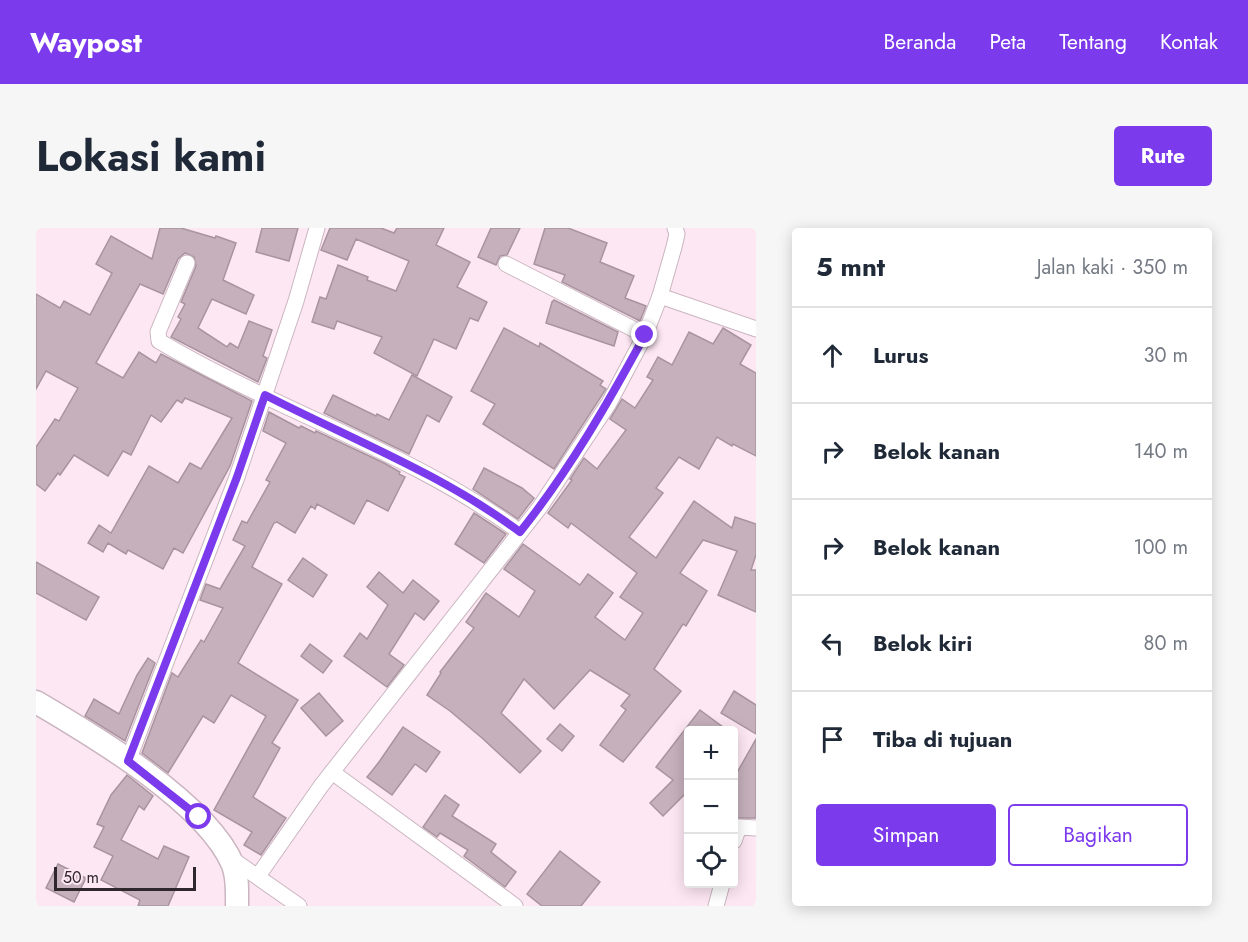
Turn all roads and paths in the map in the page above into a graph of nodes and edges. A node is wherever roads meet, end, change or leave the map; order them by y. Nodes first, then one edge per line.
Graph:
1 (317, 228) edge
2 (675, 228) edge
3 (188, 263) dead end
4 (506, 264) dead end
5 (660, 296) junction
6 (756, 329) edge
7 (645, 335) junction
8 (265, 395) junction
9 (520, 532) junction
10 (36, 702) edge
11 (128, 761) junction
12 (332, 772) junction
13 (756, 828) edge
14 (736, 834) edge
15 (229, 857) junction
16 (258, 876) junction
17 (721, 888) edge
18 (237, 906) edge
19 (299, 906) edge
20 (515, 906) edge
21 (716, 906) edge

1 - 8 street
2 - 5 street
3 - 8 street
4 - 7 street
5 - 6 street
5 - 7 street
7 - 9 street
8 - 9 street
8 - 11 street
9 - 12 street
10 - 11 street
11 - 15 street
12 - 16 street
12 - 20 street
13 - 14 street
15 - 16 street
15 - 18 street
16 - 19 street
17 - 21 street

